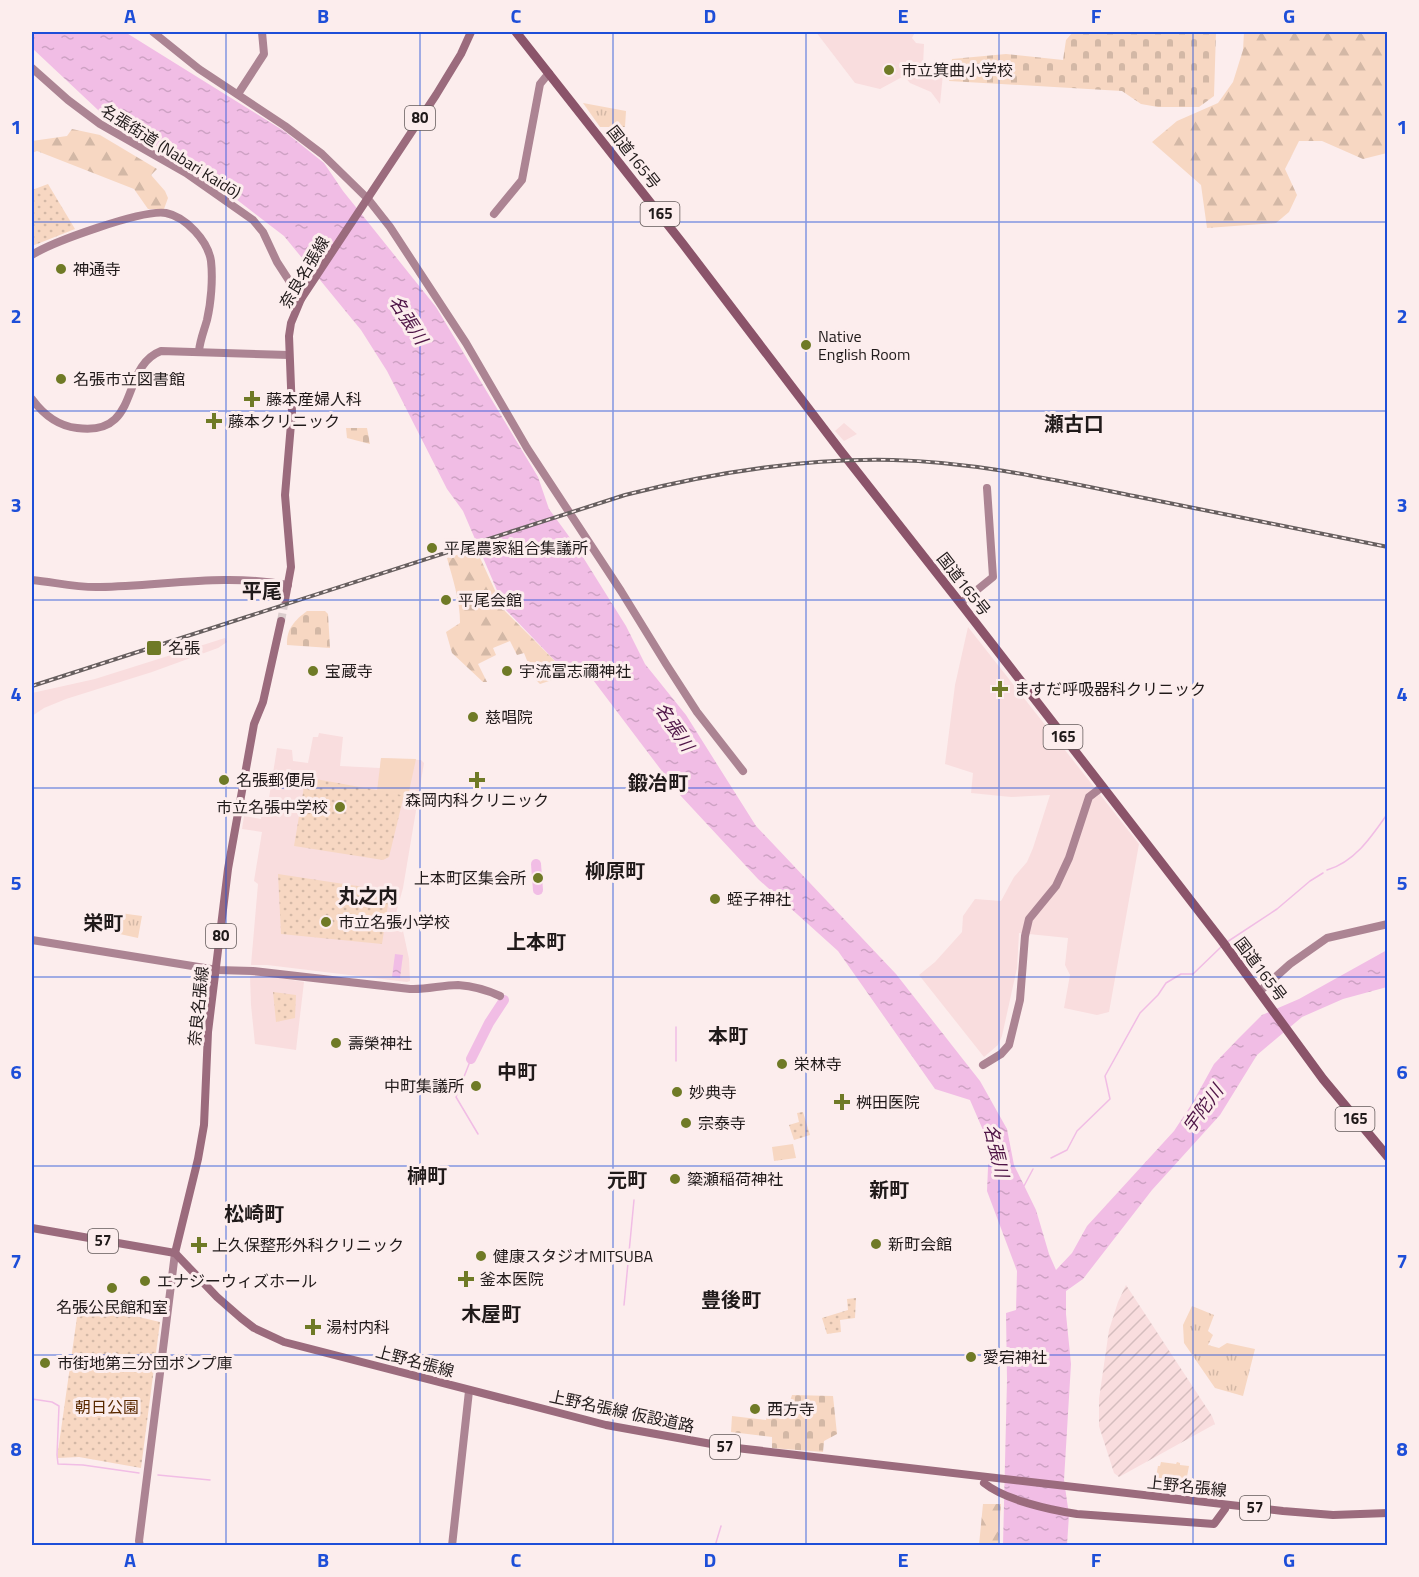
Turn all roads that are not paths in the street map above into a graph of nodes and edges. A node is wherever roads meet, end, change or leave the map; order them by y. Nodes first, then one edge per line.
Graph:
1 (153, 32) edge
2 (262, 32) edge
3 (471, 32) edge
4 (516, 32) edge
5 (32, 68) edge
6 (549, 73) junction
7 (238, 94) junction
8 (367, 201) junction
9 (494, 214) dead end
10 (32, 255) edge
11 (301, 300) junction
12 (199, 351) junction
13 (289, 355) junction
14 (32, 399) edge
15 (987, 488) dead end
16 (32, 579) edge
17 (288, 585) junction
18 (285, 600) tunnel mouth
19 (961, 603) junction
20 (281, 621) tunnel mouth
21 (742, 771) dead end
22 (1102, 787) junction
23 (1388, 924) edge
24 (32, 940) edge
25 (217, 970) junction
26 (1263, 995) junction
27 (500, 996) dead end
28 (983, 1065) dead end
29 (1388, 1157) edge
30 (32, 1228) edge
31 (175, 1253) junction
32 (469, 1391) junction
33 (985, 1480) junction
34 (1224, 1509) dead end
35 (1388, 1513) edge
36 (140, 1545) edge
37 (452, 1545) edge

1 - 7 street
2 - 7 street
3 - 8 main road, 奈良名張線 / 80
4 - 6 highway, 国道165号 / 165
5 - 11 street, 名張街道 (Nabari Kaidō)
6 - 9 street
6 - 19 highway, 国道165号 / 165
7 - 8 street
8 - 11 main road, 奈良名張線 / 80
8 - 21 street
10 - 12 street
11 - 13 main road, 奈良名張線 / 80
12 - 13 street
12 - 14 street
13 - 17 main road, 奈良名張線 / 80
15 - 19 street
16 - 17 street
17 - 18 main road, 奈良名張線 / 80
19 - 22 highway, 国道165号 / 165
20 - 25 main road, 奈良名張線 / 80
22 - 26 highway, 国道165号 / 165
22 - 28 street
23 - 26 street
24 - 25 street
25 - 27 street
25 - 31 main road, 奈良名張線 / 80
26 - 29 highway, 国道165号 / 165
30 - 31 main road, 57
31 - 32 main road, 上野名張線 / 57
31 - 36 street
32 - 33 main road, 上野名張線 仮設道路 / 57
32 - 37 street
33 - 34 main road, 上野名張線 仮設道路 / 57
33 - 35 main road, 上野名張線 / 57

